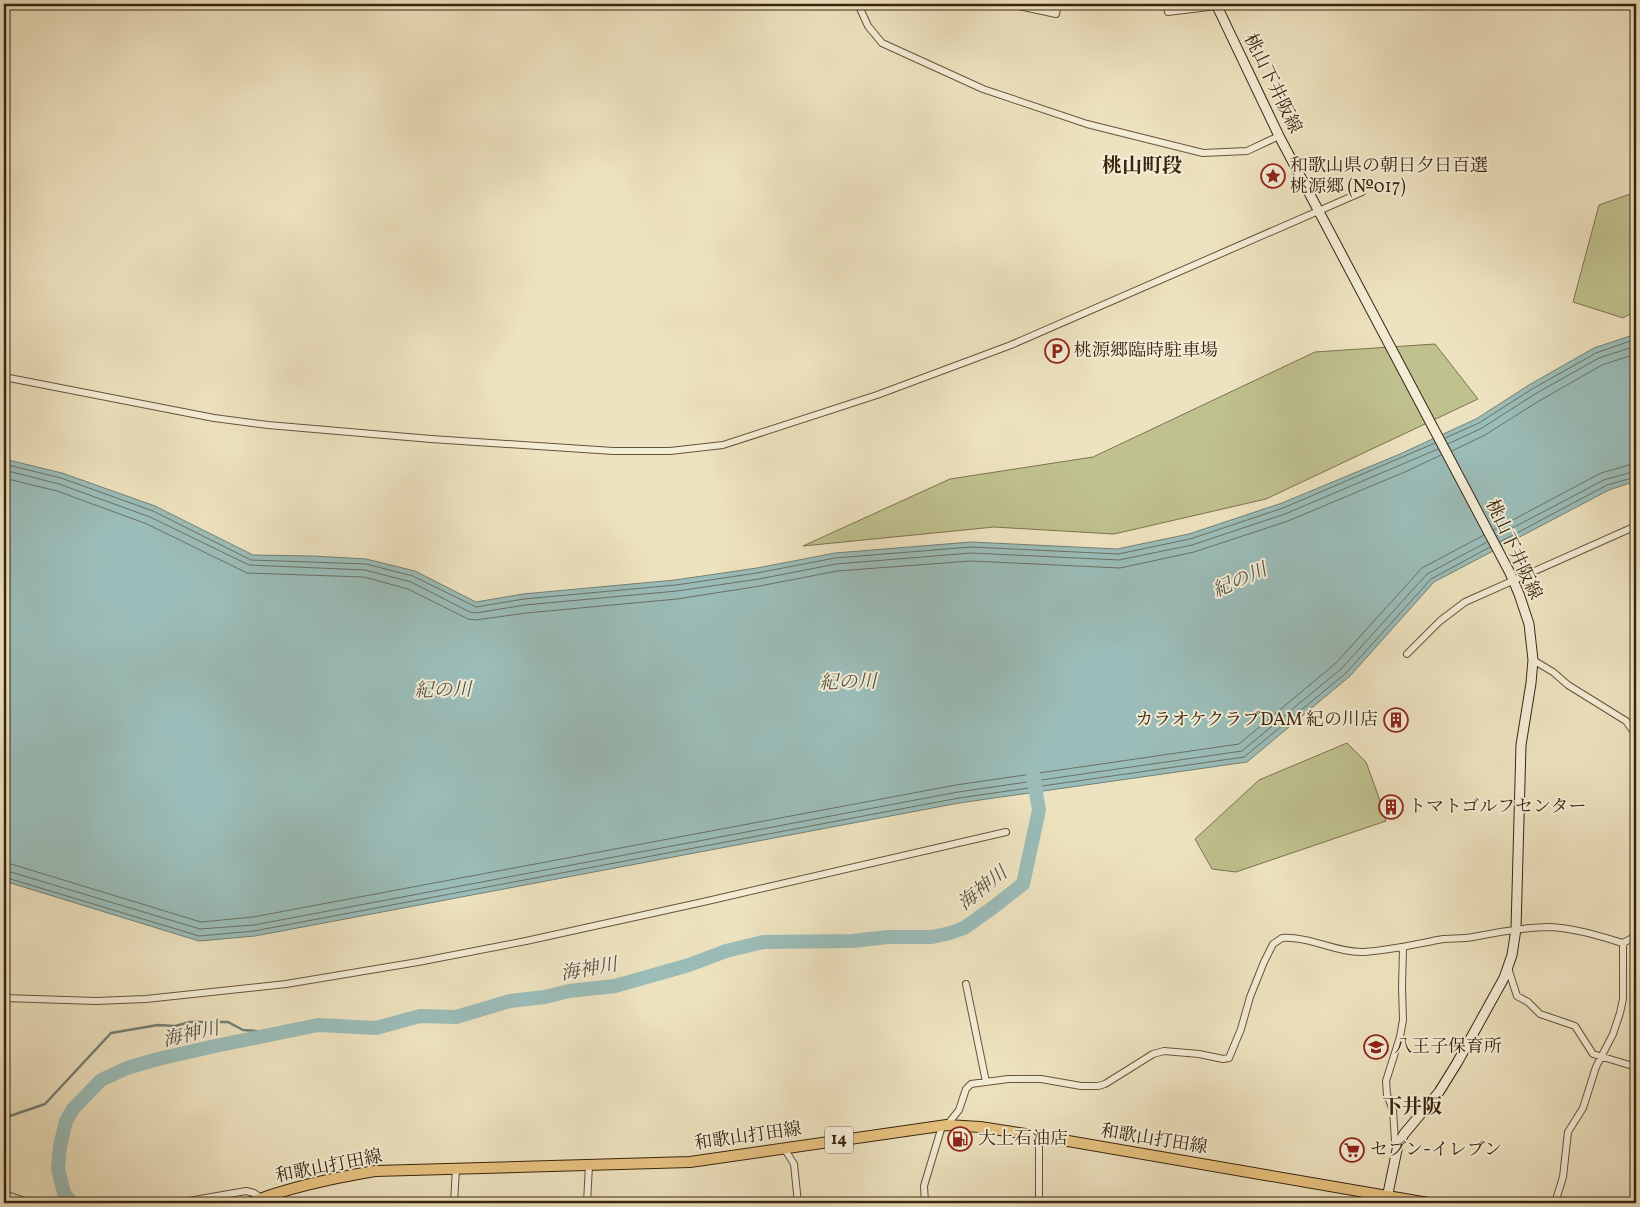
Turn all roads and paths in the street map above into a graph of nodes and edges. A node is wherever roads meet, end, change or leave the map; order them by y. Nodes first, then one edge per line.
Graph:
1 (858, 4) edge
2 (1009, 4) edge
3 (1058, 4) edge
4 (1166, 4) edge
5 (1217, 5) edge
6 (1279, 136) junction
7 (1362, 192) dead end
8 (1320, 212) junction
9 (4, 377) edge
10 (1636, 526) edge
11 (1512, 577) junction
12 (1407, 654) dead end
13 (1533, 660) junction
14 (1626, 721) junction
15 (1636, 726) edge
16 (1636, 735) edge
17 (1006, 832) dead end
18 (1516, 929) junction
19 (1636, 936) edge
20 (1623, 943) junction
21 (1403, 948) junction
22 (1508, 968) junction
23 (966, 984) dead end
24 (4, 998) edge
25 (1601, 1056) junction
26 (1636, 1067) edge
27 (986, 1082) junction
28 (944, 1125) junction
29 (1039, 1136) junction
30 (1398, 1145) junction
31 (784, 1148) junction
32 (589, 1165) junction
33 (456, 1168) junction
34 (4, 1194) edge
35 (261, 1198) junction
36 (1388, 1200) edge
37 (18, 1202) edge
38 (31, 1203) edge
39 (177, 1203) edge
40 (249, 1203) edge
41 (454, 1203) edge
42 (587, 1203) edge
43 (798, 1203) edge
44 (925, 1203) edge
45 (1039, 1203) edge
46 (1428, 1203) edge
47 (1555, 1203) edge

1 - 6 street
2 - 3 street
4 - 5 street
5 - 6 main road, 桃山下井阪線
6 - 8 main road, 桃山下井阪線
7 - 8 street
8 - 9 street
8 - 11 main road, 桃山下井阪線
10 - 11 street
11 - 12 street
11 - 13 main road, 桃山下井阪線
13 - 14 street
13 - 18 main road, 桃山下井阪線
14 - 15 street
14 - 16 street
17 - 24 street
18 - 20 street
18 - 21 street
18 - 22 main road, 桃山下井阪線
19 - 20 street
20 - 25 street
21 - 27 street
21 - 30 street
22 - 25 street
22 - 30 main road, 桃山下井阪線
23 - 27 street
25 - 26 street
25 - 47 street
27 - 28 street
28 - 29 main road, 和歌山打田線 / 14
28 - 31 main road, 和歌山打田線 / 14
28 - 44 street
29 - 36 main road, 和歌山打田線 / 14
29 - 45 street
30 - 36 main road, 桃山下井阪線
31 - 32 main road, 和歌山打田線 / 14
31 - 43 street
32 - 33 main road, 和歌山打田線 / 14
32 - 42 street
33 - 35 main road, 和歌山打田線 / 14
33 - 41 street
34 - 37 street
35 - 39 street
35 - 40 main road, 和歌山打田線 / 14
36 - 46 main road, 和歌山打田線 / 14
37 - 38 street

